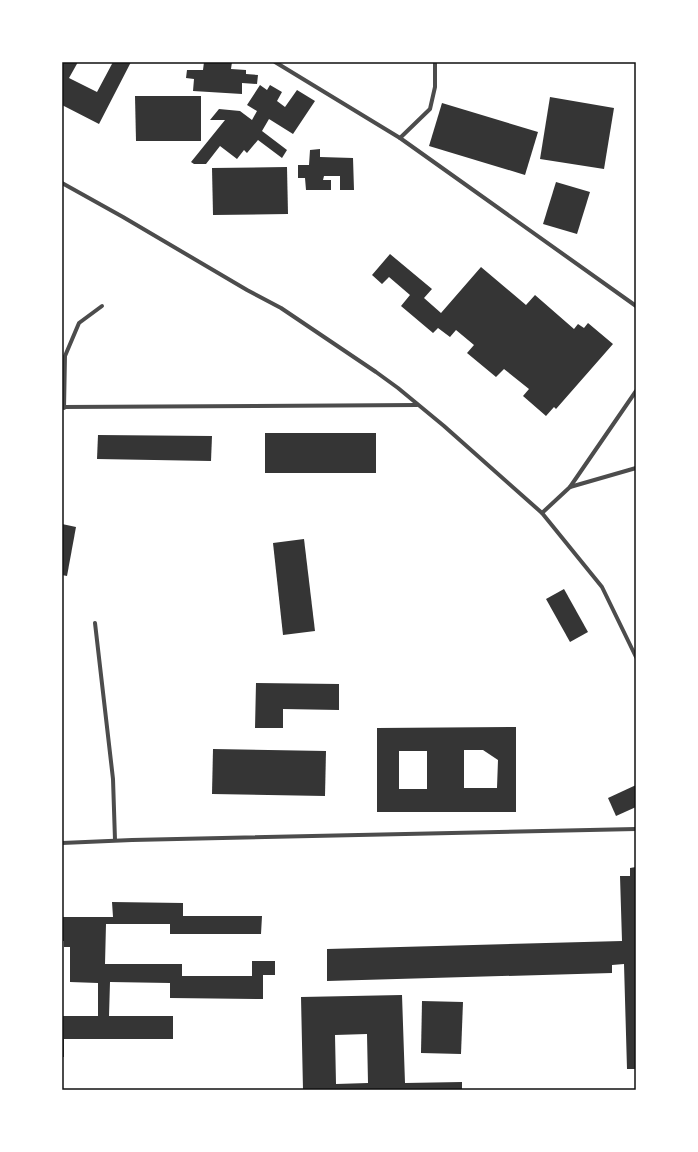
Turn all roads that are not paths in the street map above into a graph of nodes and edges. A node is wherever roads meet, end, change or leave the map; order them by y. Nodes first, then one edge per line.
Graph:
1 (275, 62) edge
2 (435, 62) edge
3 (400, 138) junction
4 (62, 183) edge
5 (102, 306) dead end
6 (636, 306) edge
7 (636, 391) edge
8 (418, 405) junction
9 (63, 407) edge
10 (636, 468) edge
11 (570, 487) junction
12 (542, 512) junction
13 (95, 623) dead end
14 (636, 657) edge
15 (636, 829) edge
16 (115, 840) junction
17 (62, 842) edge

1 - 3 street
2 - 3 street
3 - 6 street
4 - 8 street
5 - 9 street
7 - 11 street
8 - 9 street
8 - 12 street
10 - 11 street
11 - 12 street
12 - 14 street
13 - 16 street
15 - 16 street
16 - 17 street

